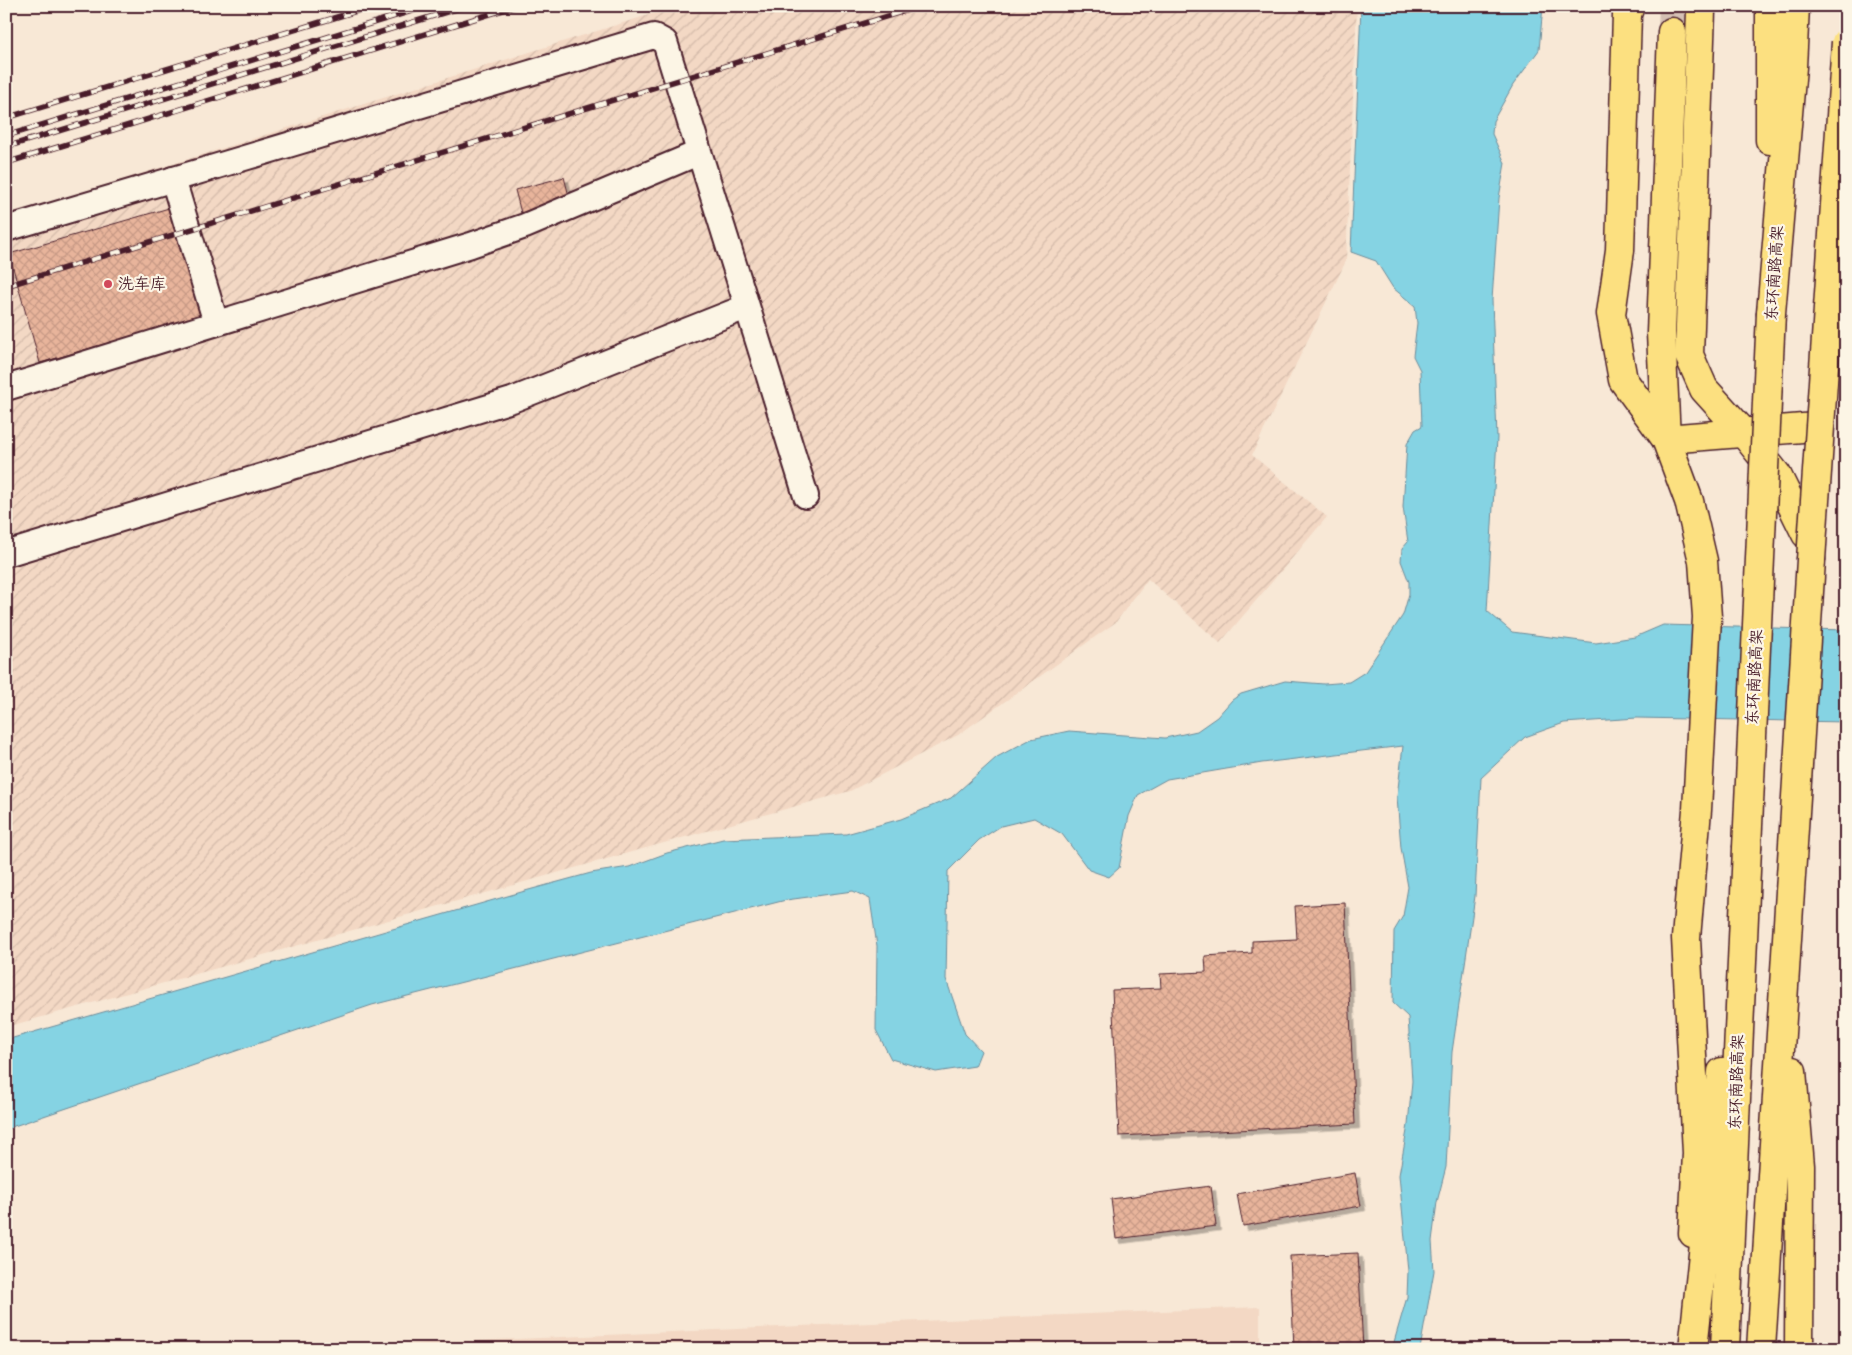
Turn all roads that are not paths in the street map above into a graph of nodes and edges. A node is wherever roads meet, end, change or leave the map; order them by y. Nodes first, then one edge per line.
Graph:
1 (1630, 6) edge
2 (1770, 6) edge
3 (1794, 6) edge
4 (1701, 11) dead end
5 (1672, 32) tunnel mouth
6 (1846, 42) edge
7 (698, 153) junction
8 (1846, 177) edge
9 (173, 179) junction
10 (6, 229) edge
11 (746, 307) junction
12 (1771, 313) junction
13 (216, 324) junction
14 (6, 388) edge
15 (1815, 427) junction
16 (1743, 432) junction
17 (1666, 439) junction
18 (806, 496) dead end
19 (1806, 534) junction
20 (6, 554) edge
21 (1744, 907) junction
22 (1784, 990) junction
23 (1688, 1349) edge
24 (1693, 1349) edge
25 (1725, 1349) edge
26 (1750, 1349) edge
27 (1761, 1349) edge
28 (1799, 1349) edge

1 - 17 main road
2 - 12 main road
3 - 12 main road, 东环南路高架
4 - 16 main road
5 - 17 main road
6 - 22 main road, bridge
7 - 9 lane
7 - 11 lane
7 - 13 lane
8 - 15 main road
9 - 10 lane
9 - 13 lane
11 - 18 lane
11 - 20 lane
12 - 21 main road, 东环南路高架, bridge
13 - 14 lane
15 - 16 main road
15 - 19 main road
16 - 17 main road
16 - 19 main road
17 - 23 main road
19 - 26 main road
21 - 24 main road
21 - 25 main road, 东环南路高架
22 - 27 main road
22 - 28 main road

